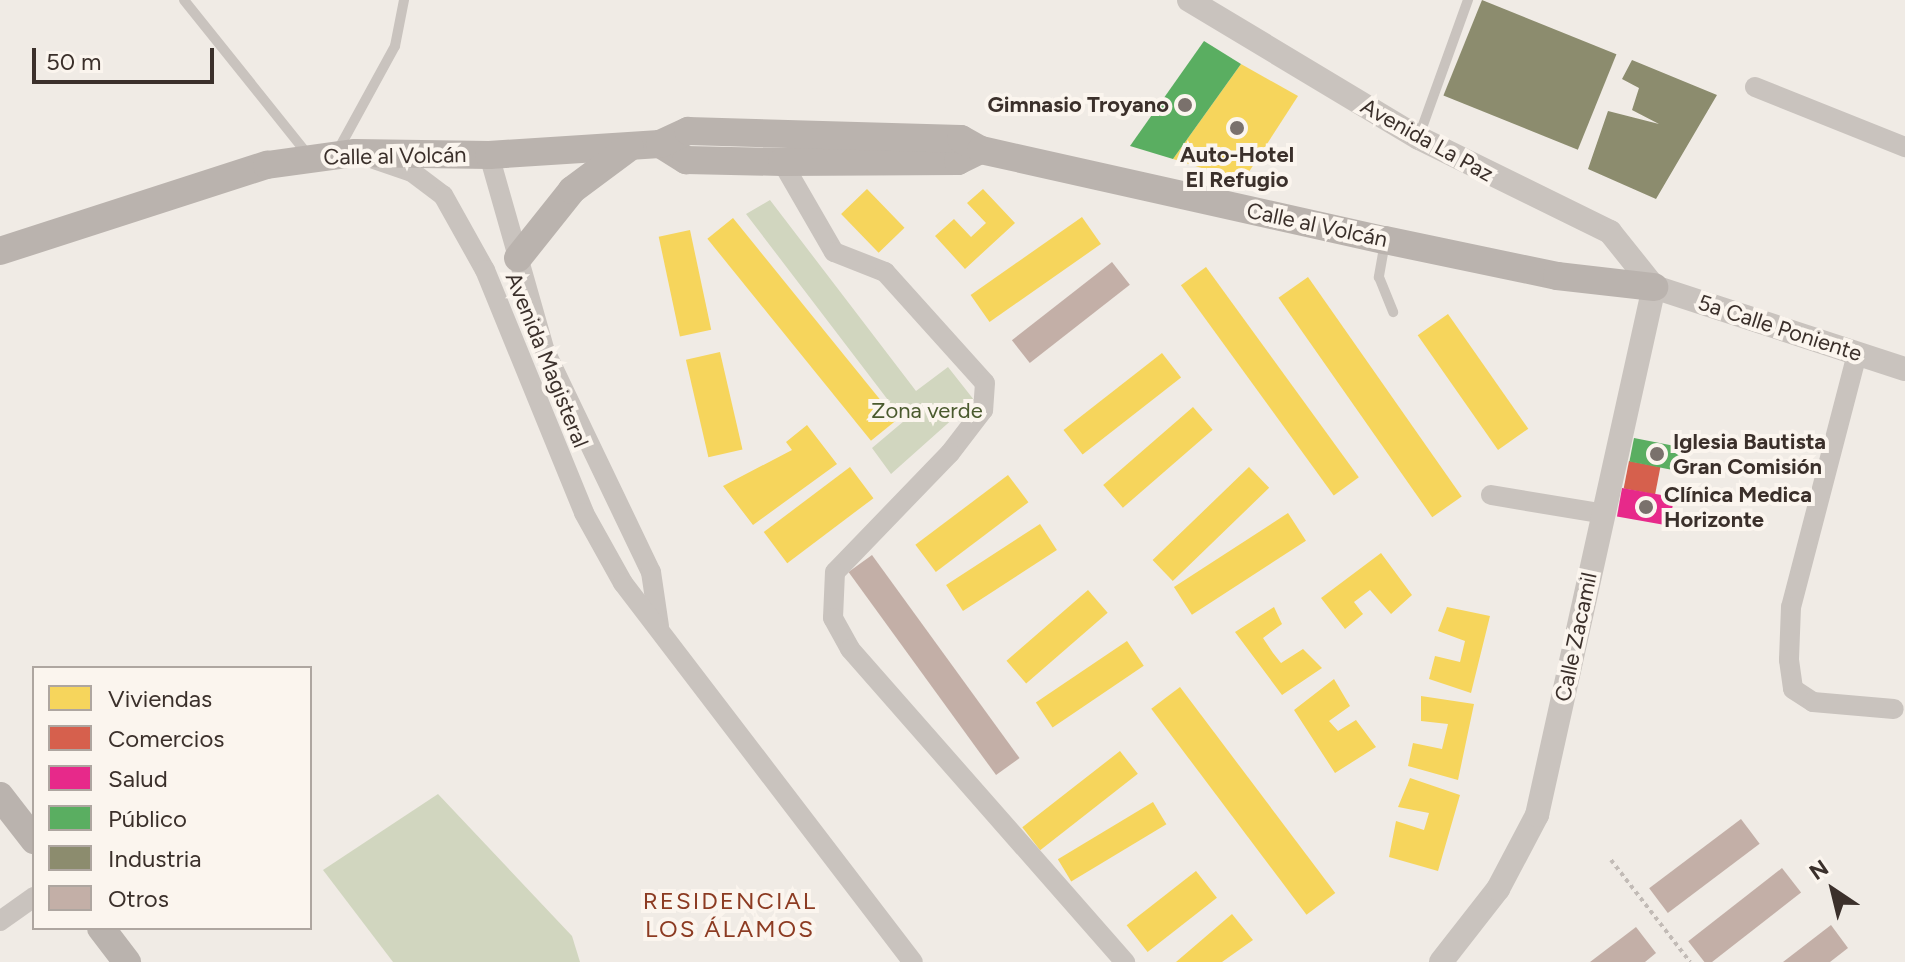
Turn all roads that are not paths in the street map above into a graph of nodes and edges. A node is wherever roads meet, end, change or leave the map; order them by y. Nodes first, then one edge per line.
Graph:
1 (184, 0) edge
2 (404, 0) edge
3 (1189, 0) edge
4 (1468, 0) edge
5 (1755, 87) dead end
6 (1419, 138) junction
7 (660, 144) junction
8 (632, 146) junction
9 (1905, 147) edge
10 (981, 150) junction
11 (334, 155) junction
12 (489, 155) junction
13 (782, 162) junction
14 (1385, 240) junction
15 (0, 251) edge
16 (518, 258) junction
17 (485, 270) junction
18 (1654, 287) junction
19 (1393, 312) dead end
20 (1857, 354) junction
21 (1905, 369) edge
22 (1491, 495) dead end
23 (1604, 514) junction
24 (659, 626) junction
25 (1894, 709) dead end
26 (0, 796) edge
27 (32, 837) edge
28 (32, 898) edge
29 (0, 921) edge
30 (103, 930) edge
31 (1452, 959) edge
32 (127, 962) edge
33 (913, 962) edge
34 (1125, 962) edge

1 - 11 lane
2 - 11 lane
3 - 6 street, Avenida La Paz
4 - 6 lane
5 - 9 street
6 - 18 street, Avenida La Paz
7 - 8 main road, Calle al Volcán
7 - 10 main road, Calle al Volcán
7 - 13 main road, Calle al Volcán
8 - 12 main road, Calle al Volcán
8 - 16 main road
10 - 13 main road, Calle al Volcán
10 - 14 main road, Calle al Volcán
11 - 12 main road, Calle al Volcán
11 - 15 main road, Calle al Volcán
11 - 17 street, Avenida Magisteral
12 - 16 street, Avenida Magisteral
13 - 34 street
14 - 18 main road, Calle al Volcán
14 - 19 lane
16 - 17 street
16 - 24 street, Avenida Magisteral
17 - 24 street, Avenida Magisteral
18 - 20 street, 5a Calle Poniente
18 - 23 street, Calle Zacamil
20 - 21 street, 5a Calle Poniente
20 - 25 street
22 - 23 street
23 - 31 street, Calle Zacamil
24 - 33 street, Avenida Magisteral
26 - 27 main road
28 - 29 street
30 - 32 main road

